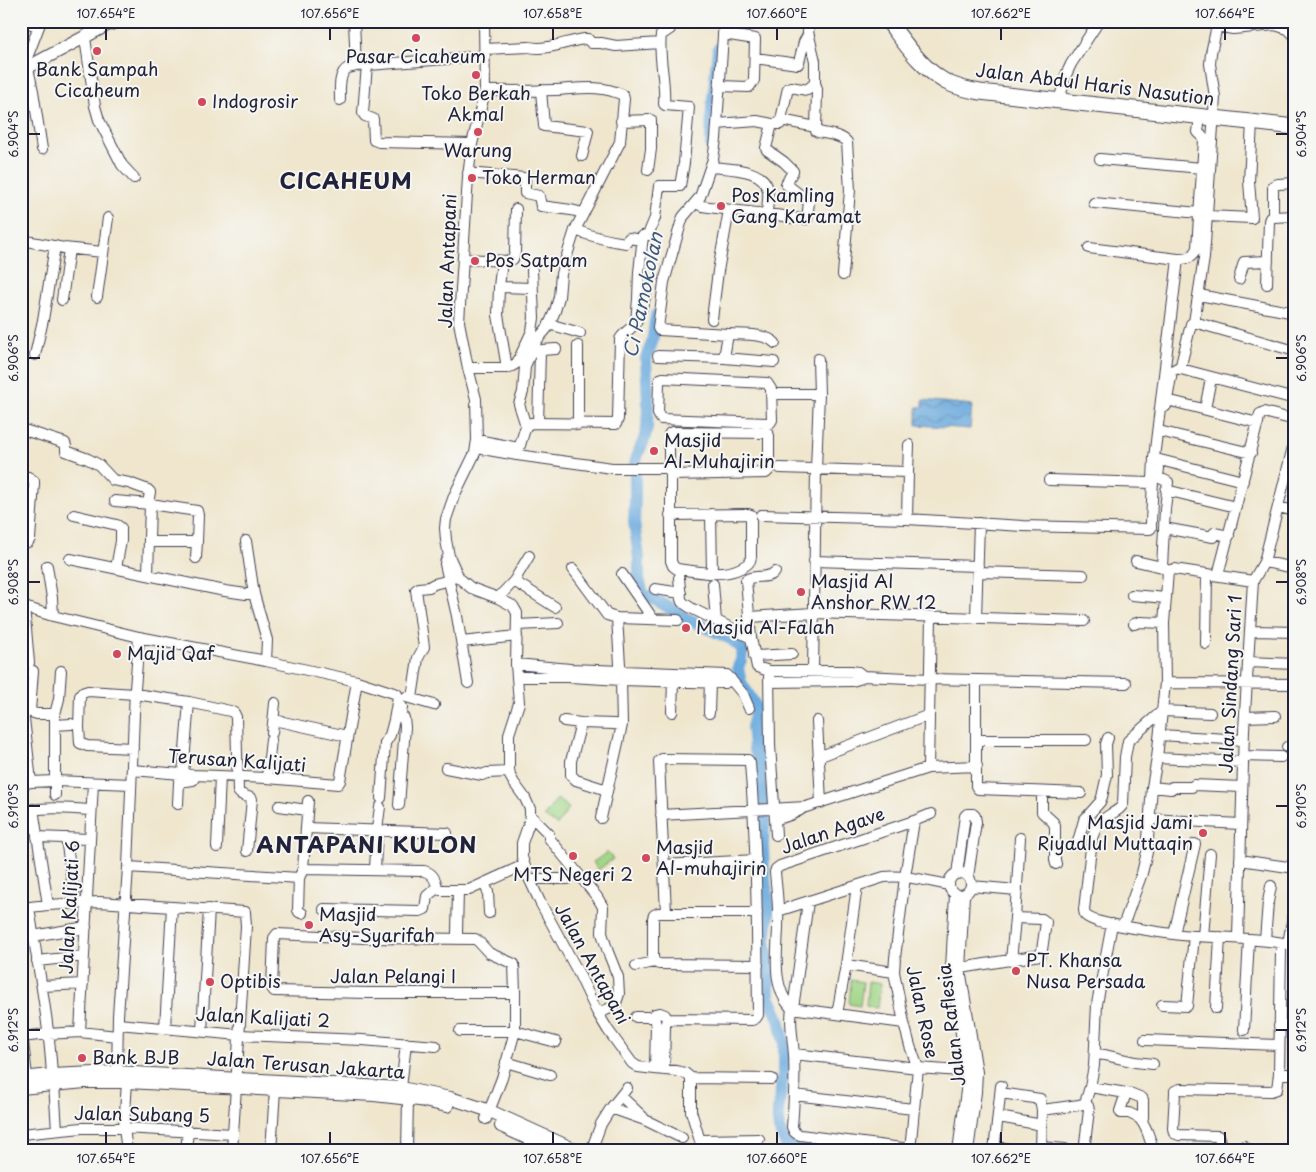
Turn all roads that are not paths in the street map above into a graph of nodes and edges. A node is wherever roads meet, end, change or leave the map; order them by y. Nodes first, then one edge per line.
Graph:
1 (22, 21) edge
2 (354, 21) edge
3 (484, 21) edge
4 (540, 21) edge
5 (549, 21) edge
6 (672, 21) edge
7 (724, 21) edge
8 (810, 21) edge
9 (888, 21) edge
10 (1099, 21) edge
11 (112, 22) edge
12 (40, 24) edge
13 (1218, 24) edge
14 (723, 34) junction
15 (808, 35) junction
16 (1295, 36) edge
17 (85, 38) junction
18 (660, 43) junction
19 (485, 52) junction
20 (755, 58) junction
21 (367, 65) junction
22 (356, 66) junction
23 (24, 70) edge
24 (815, 83) junction
25 (719, 86) junction
26 (541, 90) junction
27 (485, 91) junction
28 (340, 100) dead end
29 (1059, 101) junction
30 (1206, 118) junction
31 (621, 121) junction
32 (777, 122) junction
33 (1252, 122) junction
34 (716, 124) junction
35 (816, 127) junction
36 (1295, 127) edge
37 (472, 144) junction
38 (42, 149) dead end
39 (582, 156) dead end
40 (1100, 159) dead end
41 (711, 167) junction
42 (1202, 168) junction
43 (648, 170) dead end
44 (468, 173) junction
45 (134, 178) dead end
46 (1295, 183) edge
47 (696, 203) junction
48 (1094, 203) dead end
49 (516, 209) dead end
50 (730, 210) junction
51 (583, 213) junction
52 (767, 214) junction
53 (1203, 214) junction
54 (1295, 216) edge
55 (1273, 217) junction
56 (108, 218) dead end
57 (574, 230) junction
58 (21, 240) edge
59 (642, 240) junction
60 (55, 246) junction
61 (1089, 248) dead end
62 (69, 249) junction
63 (103, 252) junction
64 (1178, 258) junction
65 (463, 259) junction
66 (1268, 261) junction
67 (501, 269) dead end
68 (532, 270) dead end
69 (843, 275) dead end
70 (1239, 279) dead end
71 (1267, 284) dead end
72 (499, 287) junction
73 (532, 288) junction
74 (646, 295) dead end
75 (1199, 295) junction
76 (97, 297) dead end
77 (62, 300) dead end
78 (1295, 313) edge
79 (712, 319) dead end
80 (636, 322) junction
81 (1194, 322) junction
82 (550, 324) junction
83 (580, 332) dead end
84 (728, 334) junction
85 (775, 343) dead end
86 (578, 346) dead end
87 (556, 349) dead end
88 (1295, 350) edge
89 (36, 355) dead end
90 (658, 356) dead end
91 (724, 358) junction
92 (818, 359) dead end
93 (774, 362) dead end
94 (468, 368) junction
95 (506, 368) junction
96 (1180, 369) junction
97 (1211, 378) junction
98 (772, 394) junction
99 (819, 394) junction
100 (1295, 399) edge
101 (1167, 400) junction
102 (1205, 409) junction
103 (1295, 420) edge
104 (538, 423) junction
105 (1258, 423) junction
106 (578, 425) junction
107 (526, 426) junction
108 (21, 429) edge
109 (1163, 432) junction
110 (477, 444) junction
111 (909, 445) dead end
112 (1294, 446) edge
113 (518, 452) junction
114 (1251, 453) junction
115 (1160, 460) junction
116 (780, 468) dead end
117 (816, 468) junction
118 (670, 472) junction
119 (908, 472) junction
120 (21, 476) edge
121 (1049, 480) dead end
122 (1243, 481) junction
123 (1152, 483) junction
124 (1166, 490) junction
125 (115, 501) dead end
126 (149, 504) junction
127 (1236, 507) junction
128 (1278, 507) junction
129 (1295, 511) edge
130 (711, 514) junction
131 (74, 515) dead end
132 (670, 515) junction
133 (762, 515) dead end
134 (815, 516) junction
135 (907, 519) junction
136 (979, 523) junction
137 (1164, 528) junction
138 (1229, 536) junction
139 (246, 541) dead end
140 (149, 542) junction
141 (197, 542) junction
142 (21, 543) edge
143 (449, 556) junction
144 (529, 556) dead end
145 (196, 558) dead end
146 (70, 559) dead end
147 (814, 561) junction
148 (1136, 562) dead end
149 (1264, 562) junction
150 (47, 566) dead end
151 (116, 568) junction
152 (1295, 568) edge
153 (573, 569) dead end
154 (978, 569) junction
155 (1165, 569) junction
156 (775, 572) dead end
157 (712, 573) junction
158 (622, 574) dead end
159 (1207, 574) junction
160 (148, 575) junction
161 (1083, 575) dead end
162 (1218, 575) junction
163 (680, 578) dead end
164 (450, 580) junction
165 (514, 581) junction
166 (1253, 581) junction
167 (713, 584) dead end
168 (654, 590) dead end
169 (681, 593) junction
170 (254, 594) junction
171 (1132, 595) dead end
172 (498, 598) junction
173 (1166, 598) junction
174 (23, 606) edge
175 (555, 607) dead end
176 (813, 612) junction
177 (53, 616) junction
178 (749, 617) junction
179 (931, 617) junction
180 (617, 618) junction
181 (976, 618) junction
182 (653, 619) junction
183 (678, 620) dead end
184 (716, 621) junction
185 (1084, 622) dead end
186 (558, 623) dead end
187 (1164, 623) junction
188 (1134, 624) dead end
189 (518, 630) junction
190 (1250, 631) junction
191 (1295, 632) edge
192 (139, 637) junction
193 (751, 638) junction
194 (462, 642) junction
195 (1206, 644) dead end
196 (792, 654) dead end
197 (754, 656) junction
198 (266, 661) junction
199 (1248, 662) junction
200 (516, 664) junction
201 (1295, 664) edge
202 (61, 671) dead end
203 (813, 671) junction
204 (545, 672) junction
205 (621, 676) junction
206 (769, 676) junction
207 (863, 676) junction
208 (517, 677) junction
209 (731, 679) junction
210 (930, 679) junction
211 (976, 680) junction
212 (357, 681) junction
213 (673, 681) junction
214 (710, 682) junction
215 (468, 683) dead end
216 (1126, 683) dead end
217 (1165, 683) junction
218 (1246, 684) junction
219 (1295, 684) edge
220 (135, 694) junction
221 (404, 697) junction
222 (190, 702) junction
223 (275, 703) dead end
224 (434, 705) dead end
225 (749, 708) dead end
226 (25, 710) edge
227 (1162, 711) junction
228 (672, 712) dead end
229 (709, 713) dead end
230 (1210, 713) dead end
231 (55, 714) junction
232 (929, 715) junction
233 (1245, 716) junction
234 (1275, 716) dead end
235 (274, 720) junction
236 (564, 721) dead end
237 (817, 722) dead end
238 (581, 723) junction
239 (71, 724) dead end
240 (55, 725) junction
241 (622, 726) junction
242 (1160, 735) junction
243 (347, 736) junction
244 (1108, 738) dead end
245 (977, 740) junction
246 (1086, 740) dead end
247 (1244, 740) junction
248 (133, 748) junction
249 (818, 757) junction
250 (1281, 757) dead end
251 (1157, 758) junction
252 (1243, 759) junction
253 (977, 766) junction
254 (446, 768) dead end
255 (928, 768) junction
256 (132, 770) junction
257 (509, 772) junction
258 (183, 774) junction
259 (194, 775) junction
260 (220, 776) junction
261 (237, 777) junction
262 (267, 778) junction
263 (55, 781) junction
264 (26, 783) edge
265 (93, 783) junction
266 (131, 784) junction
267 (1152, 787) junction
268 (1242, 787) junction
269 (607, 790) junction
270 (1042, 792) junction
271 (1081, 793) dead end
272 (55, 795) dead end
273 (821, 803) junction
274 (178, 804) dead end
275 (399, 805) dead end
276 (279, 806) dead end
277 (1096, 806) junction
278 (33, 809) junction
279 (92, 810) junction
280 (767, 811) junction
281 (21, 812) edge
282 (931, 814) dead end
283 (1112, 814) junction
284 (662, 815) junction
285 (531, 816) junction
286 (601, 818) dead end
287 (1150, 819) junction
288 (914, 821) junction
289 (1240, 824) junction
290 (306, 828) junction
291 (376, 829) junction
292 (447, 833) dead end
293 (776, 835) dead end
294 (37, 836) junction
295 (66, 838) junction
296 (1020, 838) dead end
297 (90, 839) junction
298 (1195, 844) dead end
299 (1077, 845) dead end
300 (218, 847) dead end
301 (247, 851) dead end
302 (1210, 854) dead end
303 (756, 860) junction
304 (1240, 860) junction
305 (1056, 864) dead end
306 (524, 865) junction
307 (664, 865) junction
308 (128, 867) junction
309 (1295, 868) edge
310 (375, 870) junction
311 (301, 873) junction
312 (957, 874) junction
313 (905, 877) junction
314 (530, 879) junction
315 (568, 879) dead end
316 (970, 881) junction
317 (484, 883) junction
318 (857, 886) junction
319 (1271, 886) dead end
320 (436, 888) junction
321 (1017, 890) junction
322 (458, 891) junction
323 (956, 891) junction
324 (87, 902) junction
325 (808, 902) junction
326 (75, 903) junction
327 (126, 903) junction
328 (1295, 903) edge
329 (48, 905) junction
330 (172, 907) junction
331 (25, 908) edge
332 (209, 909) junction
333 (324, 909) dead end
334 (778, 911) junction
335 (302, 912) dead end
336 (488, 913) dead end
337 (666, 913) junction
338 (758, 913) junction
339 (1015, 918) junction
340 (1112, 924) junction
341 (1123, 926) junction
342 (86, 927) junction
343 (457, 933) dead end
344 (1174, 934) junction
345 (33, 936) junction
346 (1198, 936) junction
347 (1220, 937) junction
348 (1238, 938) junction
349 (1249, 938) junction
350 (1265, 940) junction
351 (1288, 945) edge
352 (84, 956) junction
353 (654, 959) junction
354 (1011, 961) junction
355 (37, 962) junction
356 (758, 965) junction
357 (636, 966) dead end
358 (846, 966) junction
359 (956, 969) junction
360 (894, 972) junction
361 (83, 984) junction
362 (42, 986) junction
363 (515, 993) junction
364 (1162, 1005) dead end
365 (792, 1008) junction
366 (1216, 1008) dead end
367 (597, 1012) junction
368 (836, 1014) junction
369 (636, 1016) dead end
370 (654, 1017) junction
371 (667, 1019) junction
372 (904, 1023) junction
373 (118, 1024) junction
374 (21, 1025) edge
375 (1280, 1026) junction
376 (1295, 1026) edge
377 (165, 1028) junction
378 (460, 1030) dead end
379 (1244, 1030) dead end
380 (202, 1031) junction
381 (515, 1031) junction
382 (80, 1032) junction
383 (48, 1034) junction
384 (240, 1034) junction
385 (118, 1036) junction
386 (22, 1037) edge
387 (1145, 1040) dead end
388 (556, 1042) dead end
389 (406, 1043) junction
390 (1279, 1045) junction
391 (436, 1046) dead end
392 (794, 1054) junction
393 (1094, 1054) junction
394 (506, 1062) junction
395 (1153, 1064) dead end
396 (918, 1068) junction
397 (660, 1070) junction
398 (972, 1072) junction
399 (1279, 1074) junction
400 (1295, 1074) edge
401 (550, 1075) dead end
402 (120, 1078) junction
403 (690, 1078) junction
404 (772, 1079) dead end
405 (53, 1080) junction
406 (23, 1081) edge
407 (236, 1083) junction
408 (1090, 1087) junction
409 (274, 1090) junction
410 (1126, 1093) junction
411 (794, 1095) junction
412 (406, 1097) junction
413 (1085, 1103) junction
414 (611, 1108) junction
415 (913, 1109) junction
416 (1042, 1110) junction
417 (488, 1115) junction
418 (999, 1117) junction
419 (1139, 1118) junction
420 (645, 1120) junction
421 (1042, 1125) junction
422 (124, 1128) junction
423 (57, 1130) junction
424 (188, 1131) junction
425 (21, 1134) edge
426 (233, 1134) junction
427 (1218, 1136) junction
428 (1229, 1136) dead end
429 (682, 1138) dead end
430 (759, 1139) dead end
431 (702, 1146) edge
432 (994, 1149) edge
433 (1041, 1149) edge
434 (910, 1150) edge
435 (127, 1151) edge
436 (186, 1151) edge
437 (232, 1151) edge
438 (271, 1151) edge
439 (407, 1151) edge
440 (555, 1151) edge
441 (578, 1151) edge
442 (591, 1151) edge
443 (958, 1151) edge
444 (968, 1151) edge
445 (1025, 1151) edge
446 (1065, 1151) edge
447 (1084, 1151) edge
448 (1153, 1151) edge
449 (1223, 1151) edge

1 - 12 street
2 - 22 street
3 - 19 street, Jalan Antapani
4 - 5 street
6 - 18 street
7 - 14 street
8 - 15 street
9 - 29 highway, Jalan Abdul Haris Nasution
10 - 29 street
11 - 17 main road
12 - 23 street
13 - 16 street
13 - 30 street
14 - 20 street
14 - 25 street
15 - 20 street
15 - 24 street
17 - 23 main road
17 - 45 street
18 - 19 street
18 - 59 street
19 - 21 street
19 - 27 street, Jalan Antapani
20 - 25 street
21 - 22 street
21 - 37 street
22 - 28 street
23 - 38 street
24 - 32 street
24 - 35 street
25 - 34 street
26 - 27 street
26 - 31 street
26 - 39 street
27 - 37 street, Jalan Antapani
29 - 30 highway, Jalan Abdul Haris Nasution
30 - 33 highway, Jalan Abdul Haris Nasution
30 - 42 street
30 - 53 street
31 - 43 street
31 - 51 street
32 - 34 street
32 - 35 street
32 - 52 street
33 - 36 highway, Jalan Abdul Haris Nasution
33 - 53 street
34 - 41 street
35 - 69 street
37 - 44 street, Jalan Antapani
40 - 42 street
41 - 47 street
41 - 52 street
42 - 53 street
44 - 51 street
44 - 65 street, Jalan Antapani
46 - 55 street
47 - 50 street
47 - 84 street
48 - 53 street
49 - 65 street
50 - 52 street
50 - 79 street
51 - 57 street
53 - 64 street
53 - 75 street
54 - 55 street
55 - 66 street
56 - 63 street
57 - 59 street
57 - 82 street
58 - 60 street
59 - 80 street
60 - 62 street
60 - 89 street
61 - 64 street
62 - 63 street
62 - 77 street
63 - 76 street
64 - 123 street
65 - 94 street, Jalan Antapani
66 - 70 street
66 - 71 street
67 - 72 street
68 - 73 street
72 - 73 street
72 - 95 street
73 - 95 street
74 - 80 street
75 - 78 street
75 - 81 street
80 - 106 street
81 - 88 street
81 - 96 street
82 - 83 street
82 - 107 street
84 - 85 street
84 - 91 street
86 - 106 street
87 - 104 street
90 - 91 street
91 - 93 street
92 - 99 street
94 - 95 street
94 - 110 street, Jalan Antapani
96 - 97 street
96 - 101 street
97 - 100 street
97 - 102 street
98 - 98 street
98 - 99 street
99 - 117 street
101 - 102 street
101 - 109 street
102 - 105 street
103 - 105 street
104 - 106 street
104 - 107 street
105 - 114 street
107 - 113 street
108 - 126 street
109 - 114 street
109 - 115 street
110 - 113 street
110 - 143 street, Jalan Antapani
111 - 119 street
112 - 128 street, Jalan Sindang Sari 1
113 - 118 street
114 - 122 street
115 - 122 street
115 - 124 street
116 - 117 street
117 - 119 street
117 - 134 street
118 - 118 street
118 - 132 street
119 - 135 street
120 - 142 street
121 - 123 street
122 - 127 street
123 - 136 street
124 - 127 street
124 - 137 street
125 - 126 street
126 - 140 street
126 - 141 street
127 - 138 street
128 - 129 street
128 - 149 street, Jalan Sindang Sari 1
130 - 132 street
130 - 157 street
130 - 157 street
131 - 151 street
132 - 157 street
133 - 134 street
134 - 135 street
134 - 147 street
135 - 136 street
136 - 154 street
137 - 138 street
137 - 155 street
138 - 162 street
139 - 170 street
140 - 141 street
140 - 160 street
141 - 145 street
143 - 164 street
143 - 172 street, Jalan Antapani
144 - 165 street
146 - 151 street
147 - 154 street
147 - 176 street
148 - 155 street
149 - 152 street
149 - 166 street, Jalan Sindang Sari 1
150 - 177 street
151 - 160 street
153 - 180 street
154 - 161 street
154 - 181 street
155 - 159 street
155 - 173 street
156 - 178 street
158 - 182 street
159 - 162 street
159 - 195 street
160 - 170 street
162 - 166 street
163 - 169 street
164 - 194 street
164 - 221 street
165 - 172 street
165 - 175 street
166 - 190 street, Jalan Sindang Sari 1
167 - 184 street
168 - 169 street
169 - 184 street
170 - 198 street
171 - 173 street
172 - 189 street, Jalan Antapani
173 - 187 street
174 - 177 street
174 - 226 street
176 - 178 street
176 - 179 street
176 - 203 street
177 - 192 street
178 - 193 street
179 - 181 street
179 - 210 street
180 - 182 street
180 - 205 street
181 - 185 street
182 - 183 street
184 - 193 street
186 - 189 street
187 - 188 street
187 - 217 street
189 - 194 street
189 - 200 street, Jalan Antapani
190 - 191 street
190 - 199 street, Jalan Sindang Sari 1
192 - 198 street
192 - 220 street
193 - 197 street
194 - 215 street
196 - 197 street
197 - 206 street
198 - 212 street
199 - 201 street
199 - 218 street, Jalan Sindang Sari 1
200 - 204 street
200 - 208 street, Jalan Antapani
202 - 231 street
203 - 206 street
203 - 207 street
204 - 205 street
204 - 208 street
205 - 209 street
205 - 213 street
205 - 241 street
206 - 207 street
206 - 280 street
207 - 210 street
208 - 257 street, Jalan Antapani
209 - 214 street
209 - 225 street
210 - 211 street
210 - 232 street
211 - 216 street
211 - 245 street
212 - 221 street
212 - 243 street
213 - 214 street
213 - 228 street
214 - 229 street
217 - 218 street
217 - 227 street
218 - 219 street
218 - 233 street, Jalan Sindang Sari 1
220 - 222 street
220 - 248 street
220 - 248 street
221 - 224 street
221 - 275 street
221 - 291 street
222 - 258 street
222 - 261 street
223 - 235 street
226 - 231 street
226 - 264 street
227 - 230 street
227 - 242 street
227 - 283 street
231 - 240 street
232 - 249 street
232 - 255 street
233 - 234 street
233 - 247 street, Jalan Sindang Sari 1
235 - 243 street
235 - 262 street
236 - 238 street
237 - 249 street
238 - 241 street
238 - 269 street
239 - 240 street
240 - 263 street
241 - 269 street
242 - 247 street
242 - 251 street
243 - 262 street, Terusan Kalijati
244 - 277 street
245 - 246 street
245 - 253 street
247 - 252 street, Jalan Sindang Sari 1
248 - 256 street
249 - 273 street
250 - 252 street
251 - 252 street
251 - 267 street
252 - 268 street, Jalan Sindang Sari 1
253 - 255 street
253 - 270 street
254 - 257 street
255 - 273 street
256 - 258 street, Terusan Kalijati
256 - 266 street
257 - 285 street
258 - 259 street, Terusan Kalijati
259 - 260 street, Terusan Kalijati
259 - 274 street
260 - 261 street, Terusan Kalijati
260 - 300 street
261 - 262 street, Terusan Kalijati
261 - 301 street
263 - 264 street
263 - 265 street
263 - 272 street
265 - 266 street
265 - 279 street, Jalan Kalijati 6
266 - 308 street
267 - 268 street
267 - 287 street
268 - 289 street, Jalan Sindang Sari 1
269 - 286 street
270 - 271 street
270 - 305 street
273 - 280 street
276 - 290 street
277 - 283 street
277 - 299 street
278 - 279 street
278 - 281 street
278 - 294 street
279 - 297 street, Jalan Kalijati 6
280 - 284 street
280 - 284 street
280 - 293 street
280 - 303 street
282 - 288 street
283 - 340 street
284 - 307 street
285 - 306 street, Jalan Antapani
285 - 367 street
287 - 289 street
287 - 341 street
288 - 313 street, Jalan Rose
288 - 334 street, Jalan Agave
289 - 304 street, Jalan Sindang Sari 1
290 - 291 street
290 - 311 street
291 - 292 street
291 - 310 street
294 - 295 street
294 - 329 street
295 - 297 street
295 - 326 street
296 - 321 street
297 - 324 street, Jalan Kalijati 6
298 - 344 street
302 - 346 street
303 - 307 street
303 - 338 street
304 - 309 street
304 - 348 street, Jalan Sindang Sari 1
306 - 314 street, Jalan Antapani
306 - 317 street
307 - 337 street
308 - 311 street
308 - 327 street
310 - 311 street
310 - 320 street
311 - 335 street
312 - 316 street
312 - 316 street
312 - 323 street
313 - 318 street
313 - 323 street
313 - 360 street, Jalan Rose
314 - 315 street
314 - 367 street, Jalan Antapani
316 - 321 street
316 - 323 street
317 - 322 street
317 - 336 street
318 - 325 street
318 - 358 street
319 - 350 street
320 - 322 street
320 - 333 street
321 - 339 street
322 - 343 street
323 - 359 street, Jalan Raflesia
324 - 326 street
324 - 327 street
324 - 342 street, Jalan Kalijati 6
325 - 334 street
325 - 365 street
326 - 329 street
327 - 330 street
327 - 373 street
328 - 351 street
329 - 331 street
330 - 332 street
330 - 377 street
331 - 345 street
332 - 380 street
332 - 384 street
334 - 365 street
337 - 338 street
337 - 353 street
338 - 356 street
339 - 354 street
339 - 354 street
340 - 341 street
340 - 393 street
341 - 344 street
342 - 345 street
342 - 352 street, Jalan Kalijati 6
344 - 346 street
345 - 355 street
346 - 347 street
346 - 364 street
347 - 348 street
347 - 366 street
348 - 349 street
349 - 350 street
349 - 379 street
350 - 351 street
351 - 375 street
352 - 355 street
352 - 361 street, Jalan Kalijati 6
353 - 356 street
353 - 357 street
354 - 359 street
355 - 362 street
356 - 371 street
358 - 360 street
358 - 368 street
359 - 398 street, Jalan Raflesia
360 - 372 street, Jalan Rose
361 - 362 street
361 - 382 street, Jalan Kalijati 6
362 - 383 street
363 - 363 street, Jalan Pelangi I
363 - 381 street
365 - 368 street
365 - 392 street
367 - 397 street, Jalan Antapani
368 - 372 street
369 - 370 street
370 - 371 street
370 - 397 street
371 - 397 street
372 - 396 street, Jalan Rose
373 - 377 street, Jalan Kalijati 2
373 - 385 street
374 - 386 street
375 - 376 street
375 - 390 street
377 - 380 street, Jalan Kalijati 2
378 - 381 street
380 - 384 street, Jalan Kalijati 2
381 - 388 street
381 - 394 street
382 - 383 street
382 - 385 street
383 - 386 street
383 - 405 street
384 - 389 street, Jalan Kalijati 2
384 - 407 street
385 - 402 street
386 - 406 street
387 - 390 street
389 - 391 street, Jalan Kalijati 2
389 - 412 street
390 - 399 street
392 - 396 street
392 - 411 street
393 - 395 street
393 - 408 street
394 - 401 street
394 - 417 street
396 - 398 street
396 - 415 street, Jalan Rose
397 - 403 street, Jalan Antapani
398 - 443 street, Jalan Raflesia
398 - 444 street, Jalan Raflesia
399 - 400 street
399 - 427 street
402 - 405 main road, Jalan Terusan Jakarta
402 - 407 main road, Jalan Terusan Jakarta
402 - 422 street
403 - 404 street, Jalan Antapani
403 - 431 street
405 - 406 main road, Jalan Terusan Jakarta
405 - 423 street
407 - 409 main road, Jalan Terusan Jakarta
407 - 412 main road, Jalan Terusan Jakarta
407 - 426 street
408 - 410 street
408 - 413 street
409 - 412 main road, Jalan Terusan Jakarta
409 - 438 street
410 - 419 street
410 - 419 street
411 - 415 street
411 - 434 street
412 - 417 main road, Jalan Terusan Jakarta
412 - 439 street
413 - 416 street
413 - 447 street
414 - 420 street
414 - 420 street
414 - 442 street
415 - 434 street, Jalan Rose
416 - 418 street
416 - 421 street
417 - 440 main road, Jalan Terusan Jakarta
417 - 441 main road, Jalan Terusan Jakarta
418 - 421 street
418 - 432 street
419 - 448 street
420 - 429 street
421 - 433 street
422 - 423 street, Jalan Subang 5
422 - 424 street, Jalan Subang 5
422 - 435 street
423 - 425 street, Jalan Subang 5
424 - 426 street, Jalan Subang 5
424 - 436 street
426 - 437 street
427 - 428 street
427 - 449 street
430 - 431 street
432 - 445 street
433 - 446 street

